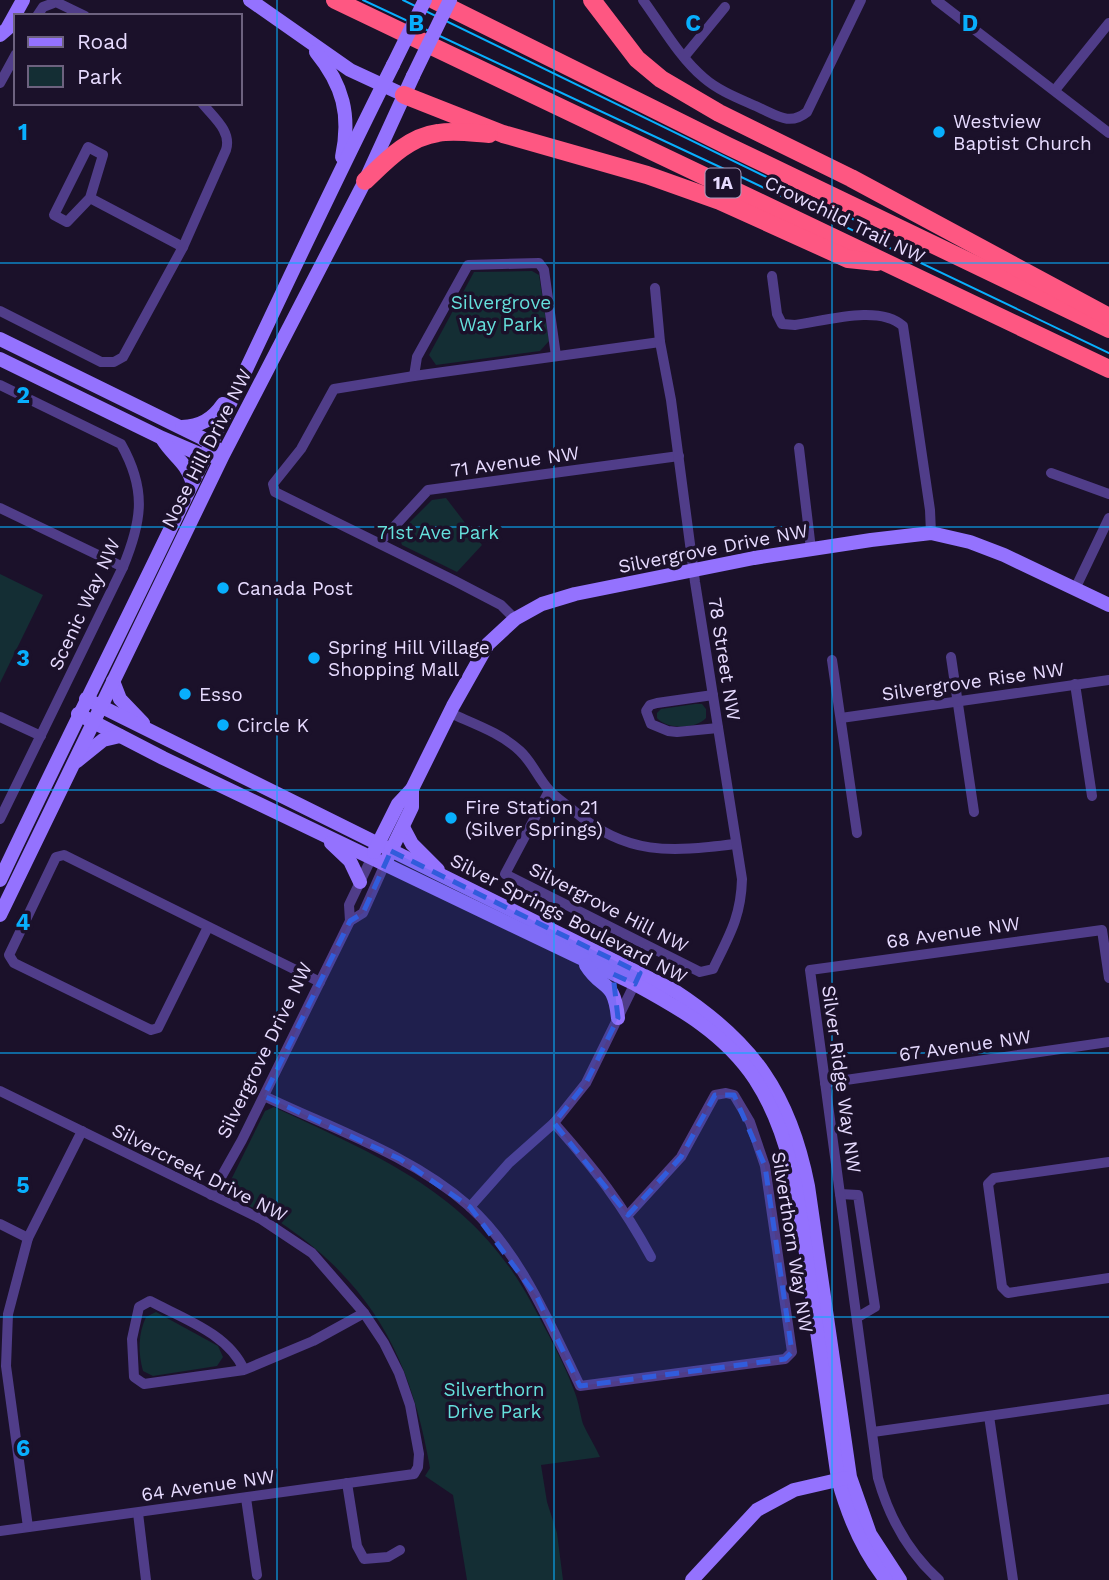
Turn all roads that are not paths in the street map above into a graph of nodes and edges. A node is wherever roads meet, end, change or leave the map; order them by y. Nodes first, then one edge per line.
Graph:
1 (14, 0) edge
2 (250, 0) edge
3 (335, 0) edge
4 (425, 0) edge
5 (434, 0) edge
6 (450, 0) edge
7 (592, 0) edge
8 (643, 0) edge
9 (861, 0) edge
10 (936, 0) edge
11 (725, 7) dead end
12 (39, 14) edge
13 (81, 14) edge
14 (14, 16) edge
15 (0, 22) edge
16 (1109, 23) edge
17 (0, 35) edge
18 (306, 41) junction
19 (684, 57) junction
20 (14, 58) edge
21 (0, 83) edge
22 (383, 85) junction
23 (1055, 90) junction
24 (404, 95) junction
25 (204, 105) edge
26 (1109, 133) edge
27 (503, 134) junction
28 (338, 172) junction
29 (365, 181) junction
30 (90, 198) junction
31 (183, 247) junction
32 (888, 262) junction
33 (772, 276) dead end
34 (655, 288) dead end
35 (0, 312) edge
36 (1109, 317) edge
37 (1109, 329) edge
38 (0, 339) edge
39 (660, 342) junction
40 (556, 356) junction
41 (0, 359) edge
42 (1109, 369) edge
43 (414, 376) junction
44 (237, 384) junction
45 (0, 385) edge
46 (180, 427) junction
47 (162, 438) junction
48 (799, 447) dead end
49 (208, 450) junction
50 (223, 455) junction
51 (678, 456) junction
52 (1051, 473) dead end
53 (192, 481) junction
54 (1109, 494) edge
55 (0, 508) edge
56 (1109, 518) edge
57 (931, 533) junction
58 (379, 543) junction
59 (811, 549) junction
60 (123, 567) junction
61 (694, 569) junction
62 (1075, 589) junction
63 (1109, 605) edge
64 (515, 619) junction
65 (951, 657) dead end
66 (832, 660) dead end
67 (1109, 680) edge
68 (113, 681) junction
69 (1076, 684) junction
70 (713, 695) junction
71 (86, 699) junction
72 (958, 700) junction
73 (100, 706) junction
74 (450, 713) junction
75 (78, 714) junction
76 (0, 717) edge
77 (841, 718) junction
78 (93, 722) junction
79 (718, 728) junction
80 (152, 731) junction
81 (41, 736) junction
82 (120, 736) junction
83 (72, 765) junction
84 (232, 769) junction
85 (223, 786) junction
86 (412, 789) junction
87 (550, 791) junction
88 (1092, 796) dead end
89 (974, 812) dead end
90 (0, 819) edge
91 (404, 827) junction
92 (857, 833) dead end
93 (327, 836) junction
94 (735, 844) junction
95 (382, 854) junction
96 (443, 877) junction
97 (0, 880) edge
98 (360, 882) junction
99 (0, 915) edge
100 (350, 921) junction
101 (208, 927) junction
102 (584, 961) junction
103 (810, 970) joint
104 (707, 972) joint
105 (637, 978) junction
106 (1109, 978) edge
107 (320, 982) junction
108 (618, 1018) junction
109 (1109, 1042) edge
110 (825, 1083) junction
111 (0, 1091) edge
112 (264, 1096) junction
113 (554, 1123) junction
114 (82, 1131) junction
115 (1109, 1162) edge
116 (840, 1194) junction
117 (211, 1195) junction
118 (470, 1207) junction
119 (628, 1215) junction
120 (0, 1224) edge
121 (28, 1238) junction
122 (651, 1257) dead end
123 (1109, 1278) edge
124 (364, 1313) junction
125 (858, 1317) junction
126 (244, 1370) junction
127 (1109, 1400) edge
128 (989, 1416) junction
129 (873, 1432) junction
130 (418, 1467) joint
131 (844, 1478) junction
132 (347, 1483) junction
133 (246, 1498) junction
134 (138, 1513) junction
135 (28, 1527) junction
136 (0, 1531) edge
137 (400, 1550) dead end
138 (257, 1575) dead end
139 (146, 1580) edge
140 (692, 1580) edge
141 (886, 1580) edge
142 (900, 1580) edge
143 (939, 1580) edge
144 (1013, 1580) edge

1 - 15 street
2 - 18 street
3 - 32 highway, Crowchild Trail NW / 1A
4 - 22 street, Nose Hill Drive NW, bridge
5 - 37 highway, Crowchild Trail NW / 1A
6 - 24 street, Nose Hill Drive NW, bridge
7 - 36 highway
8 - 19 street
9 - 19 street
10 - 23 street
11 - 19 street
12 - 13 street
14 - 17 street
16 - 23 street
18 - 22 street
18 - 28 street
20 - 21 street
22 - 24 street
22 - 28 street, Nose Hill Drive NW
23 - 26 street
24 - 27 highway
24 - 29 street, Nose Hill Drive NW
25 - 31 street
27 - 29 highway
27 - 32 highway
28 - 44 street, Nose Hill Drive NW
29 - 50 street, Nose Hill Drive NW
30 - 30 street
30 - 31 street
31 - 35 street
32 - 42 highway, Crowchild Trail NW / 1A
33 - 57 street
34 - 39 street, 78 Street NW
38 - 46 street
39 - 40 street
39 - 51 street, 78 Street NW
40 - 43 street
40 - 43 street
41 - 47 street
43 - 58 street
44 - 46 street
44 - 49 street, Nose Hill Drive NW
45 - 60 street, Scenic Way NW
46 - 49 street
47 - 49 street
47 - 53 street
48 - 59 street
49 - 50 street
49 - 53 street, Nose Hill Drive NW
50 - 68 street, Nose Hill Drive NW
51 - 58 street, 71 Avenue NW
51 - 61 street, 78 Street NW
52 - 54 street
53 - 71 street, Nose Hill Drive NW
55 - 60 street
56 - 62 street
57 - 59 street, Silvergrove Drive NW
57 - 62 street, Silvergrove Drive NW
58 - 64 street
59 - 61 street, Silvergrove Drive NW
60 - 81 street, Scenic Way NW
61 - 64 street, Silvergrove Drive NW
61 - 70 street, 78 Street NW
62 - 63 street, Silvergrove Drive NW
64 - 74 street, Silvergrove Drive NW
65 - 72 street
66 - 77 street
67 - 69 street, Silvergrove Rise NW
68 - 73 street, Nose Hill Drive NW
68 - 80 street
69 - 72 street, Silvergrove Rise NW
69 - 88 street
70 - 79 street, 78 Street NW
70 - 79 street
71 - 73 street, Silver Springs Boulevard NW
71 - 75 street, Nose Hill Drive NW
72 - 77 street, Silvergrove Rise NW
72 - 89 street
73 - 78 street, Nose Hill Drive NW
73 - 80 street, Silver Springs Boulevard NW
74 - 86 street, Silvergrove Drive NW
74 - 87 street
75 - 78 street, Silver Springs Boulevard NW
75 - 97 street, Nose Hill Drive NW
76 - 81 street
77 - 92 street
78 - 82 street, Silver Springs Boulevard NW
78 - 83 street, Nose Hill Drive NW
79 - 94 street, 78 Street NW
80 - 84 street, Silver Springs Boulevard NW
81 - 90 street, Scenic Way NW
82 - 83 street
82 - 85 street, Silver Springs Boulevard NW
83 - 99 street, Nose Hill Drive NW
84 - 85 street
84 - 95 street, Silver Springs Boulevard NW
85 - 93 street, Silver Springs Boulevard NW
86 - 91 street, Silvergrove Drive NW
86 - 95 street, Silvergrove Drive NW
87 - 94 street
87 - 104 street, Silvergrove Hill NW
91 - 95 street, Silvergrove Drive NW
91 - 96 street
93 - 95 street, Silver Springs Boulevard NW
93 - 98 street
94 - 104 street, 78 Street NW
95 - 96 street, Silver Springs Boulevard NW
95 - 98 street, Silvergrove Drive NW
95 - 100 street, Silvergrove Drive NW
95 - 102 street, Silver Springs Boulevard NW
96 - 105 street, Silver Springs Boulevard NW
98 - 100 street, Silvergrove Drive NW
100 - 107 street, Silvergrove Drive NW
101 - 101 street
101 - 107 street
102 - 105 street, Silver Springs Boulevard NW
102 - 108 street
103 - 106 street, 68 Avenue NW
103 - 110 street, Silver Ridge Way NW
105 - 108 street
105 - 131 street, Silver Springs Boulevard NW
107 - 112 street, Silvergrove Drive NW
108 - 113 street
109 - 110 street, 67 Avenue NW
110 - 116 street, Silver Ridge Way NW
111 - 114 street, Silvercreek Drive NW
112 - 117 street, Silvergrove Drive NW
112 - 118 street
113 - 118 street
113 - 119 street
114 - 117 street, Silvercreek Drive NW
114 - 121 street
115 - 123 street
116 - 125 street, Silver Ridge Way NW
116 - 125 street, Silver Ridge Way NW
117 - 124 street, Silvercreek Drive NW
118 - 119 street, Silverthorn Way NW
119 - 122 street
120 - 121 street
121 - 135 street
124 - 126 street
124 - 130 street, Silvercreek Drive NW
125 - 129 street, Silver Ridge Way NW
126 - 126 street
127 - 128 street
128 - 129 street
128 - 144 street
129 - 143 street, Silver Ridge Way NW
130 - 132 street, 64 Avenue NW
131 - 140 street
131 - 141 street, Silver Springs Boulevard NW
131 - 142 street, Silver Springs Boulevard NW
132 - 133 street, 64 Avenue NW
132 - 137 street
133 - 134 street, 64 Avenue NW
133 - 138 street
134 - 135 street, 64 Avenue NW
134 - 139 street
135 - 136 street, 64 Avenue NW

